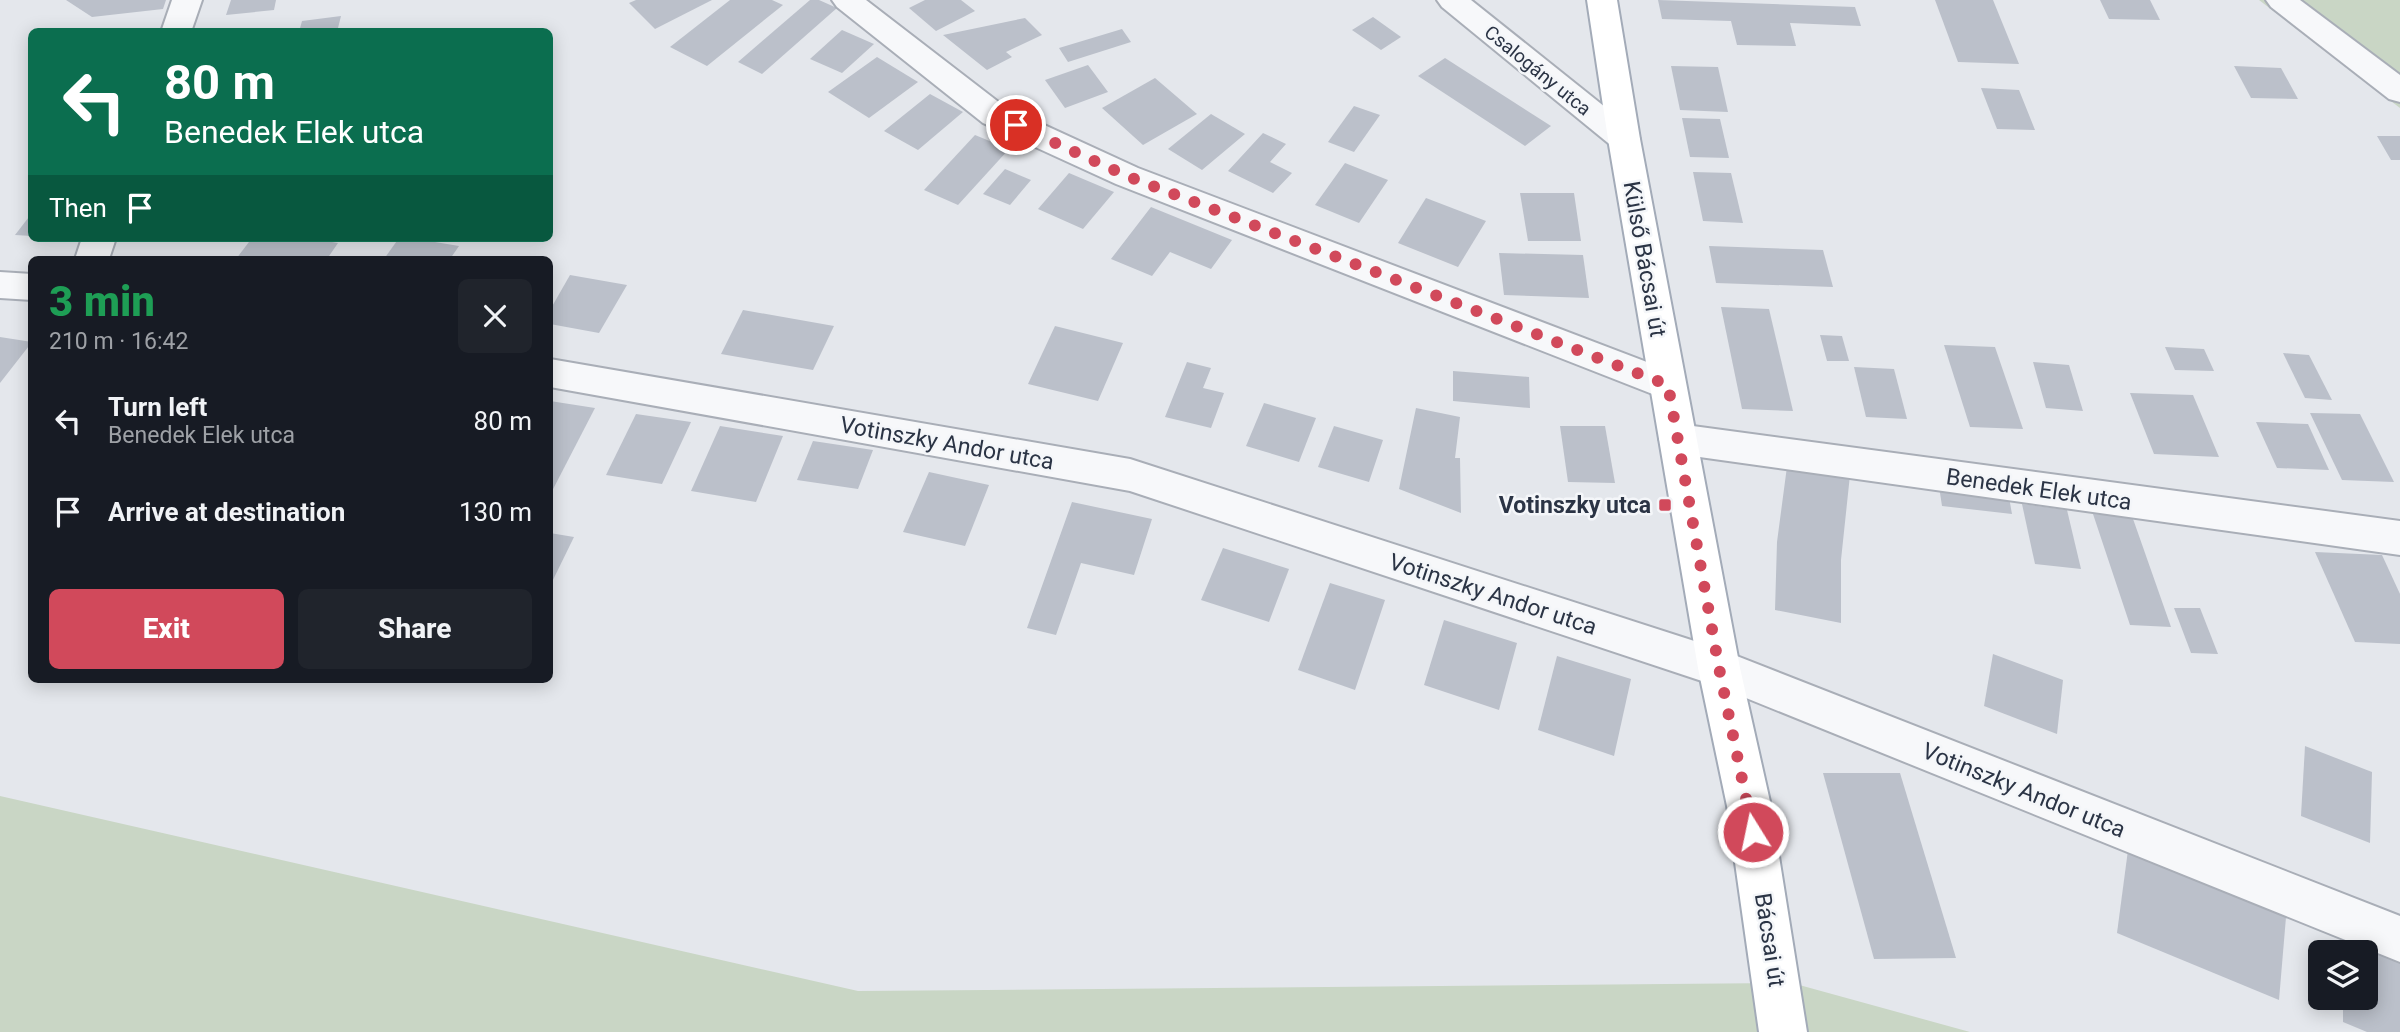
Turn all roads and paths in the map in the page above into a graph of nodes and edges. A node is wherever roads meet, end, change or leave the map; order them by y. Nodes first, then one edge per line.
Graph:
1 (187, 0) edge
2 (847, 0) edge
3 (1452, 0) edge
4 (1602, 0) edge
5 (2281, 0) edge
6 (177, 28) edge
7 (2400, 91) edge
8 (1624, 139) junction
9 (0, 285) edge
10 (28, 287) edge
11 (553, 374) edge
12 (1668, 385) junction
13 (1678, 439) junction
14 (2400, 538) edge
15 (1719, 668) junction
16 (1749, 806) joint
17 (2400, 939) edge
18 (1783, 1032) edge

1 - 6 street
2 - 12 street
3 - 8 street, Csalogány utca
4 - 8 main road, Külső Bácsai út
5 - 7 street
8 - 12 main road, Külső Bácsai út
9 - 10 street
11 - 15 street, Votinszky Andor utca
12 - 13 main road, Külső Bácsai út
13 - 14 street, Benedek Elek utca
13 - 15 main road, Külső Bácsai út
15 - 16 main road, Külső Bácsai út
15 - 17 street, Votinszky Andor utca
16 - 18 main road, Bácsai út

